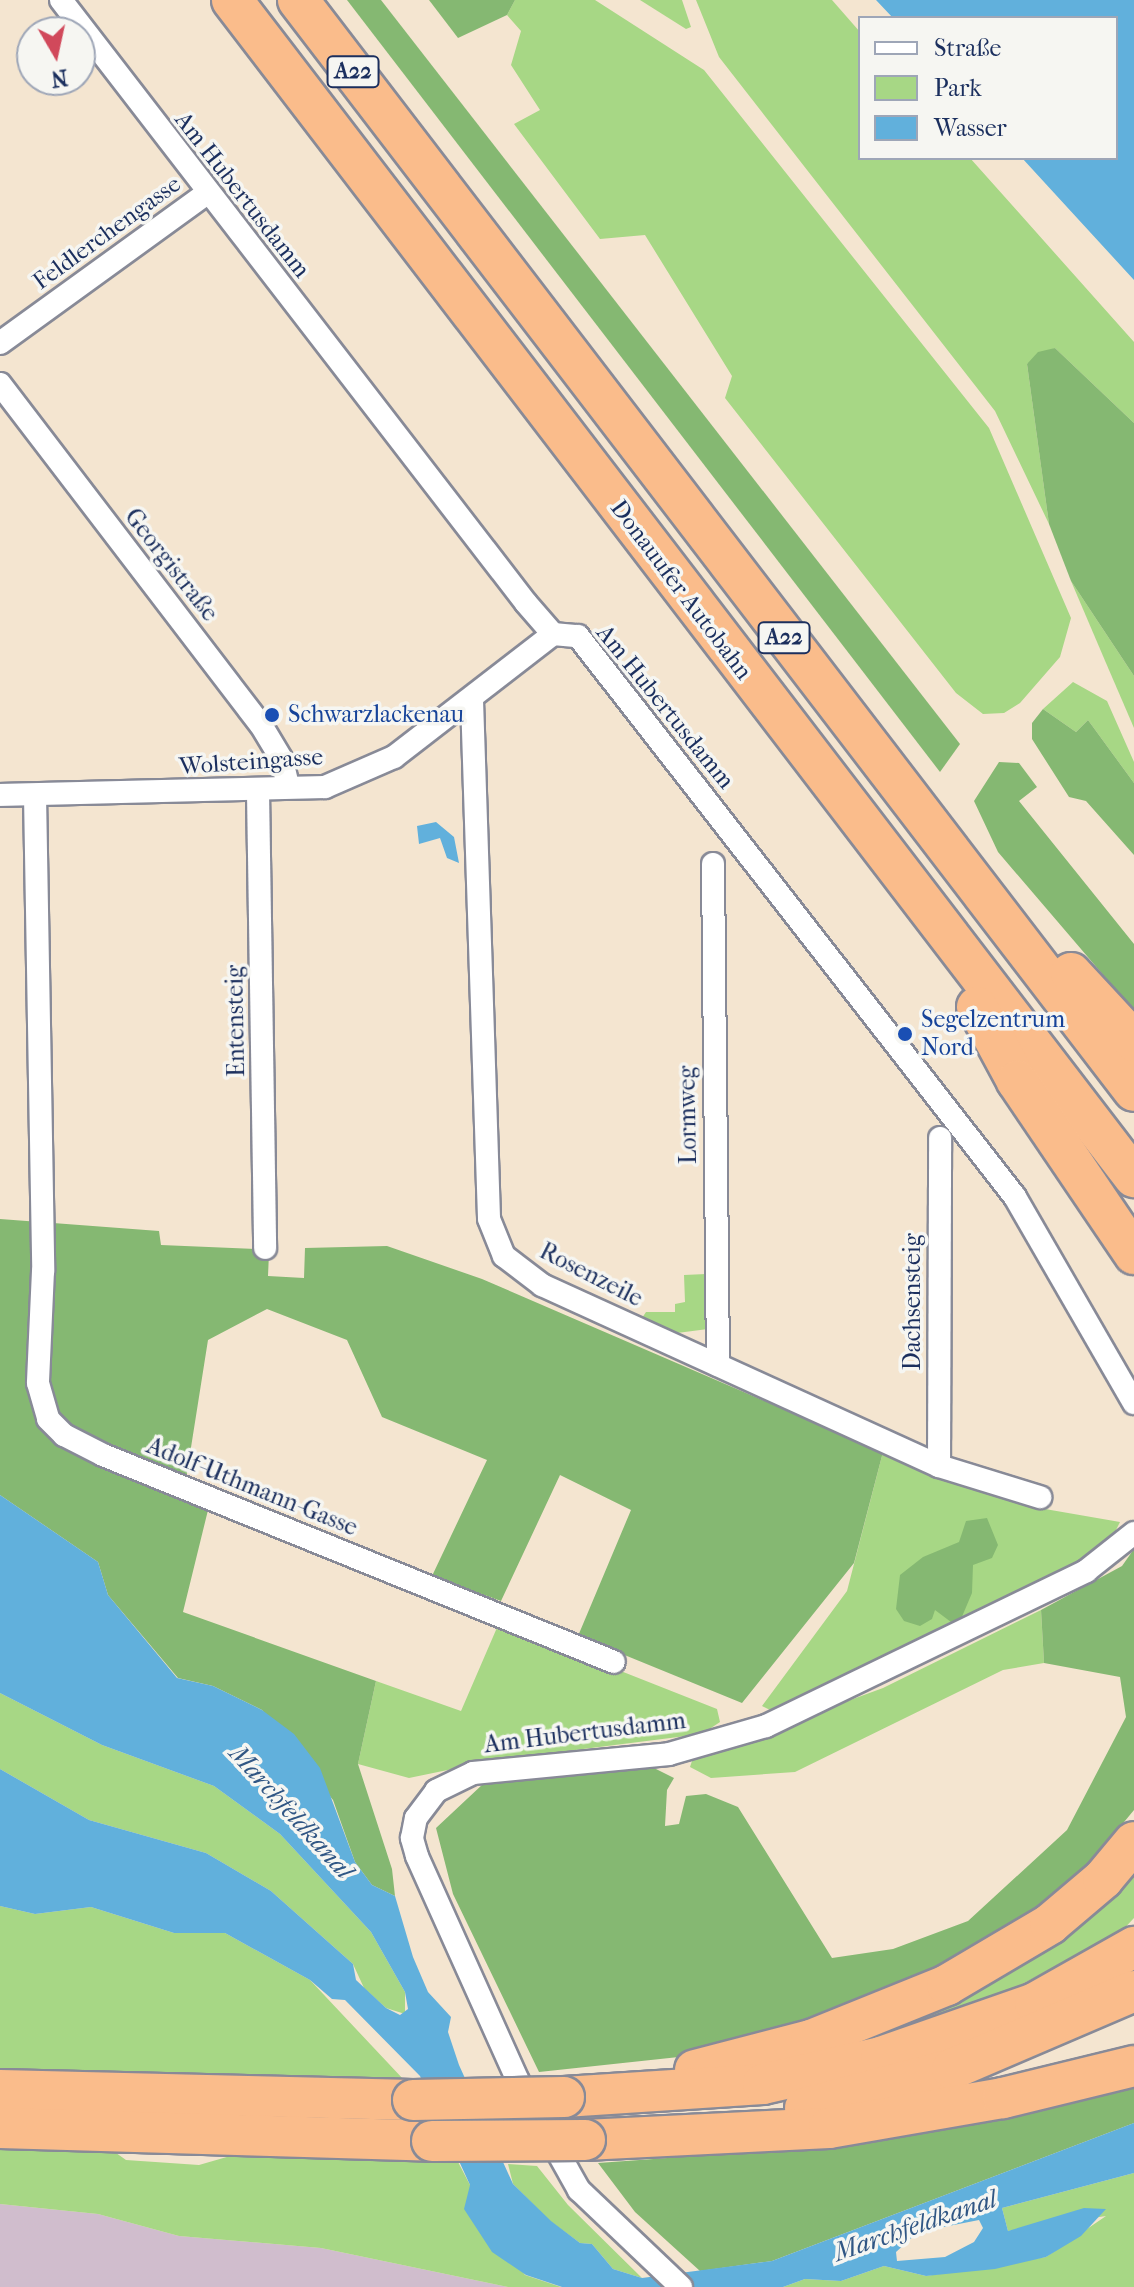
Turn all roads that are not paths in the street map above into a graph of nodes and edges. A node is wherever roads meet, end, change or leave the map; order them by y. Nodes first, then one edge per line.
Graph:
1 (61, 0) edge
2 (232, 0) edge
3 (298, 0) edge
4 (207, 193) junction
5 (0, 343) edge
6 (0, 384) edge
7 (553, 634) junction
8 (472, 700) junction
9 (288, 785) junction
10 (258, 792) junction
11 (0, 795) edge
12 (35, 795) junction
13 (713, 864) dead end
14 (963, 872) junction
15 (924, 909) junction
16 (1134, 1041) edge
17 (1134, 1091) edge
18 (940, 1138) dead end
19 (1134, 1177) edge
20 (265, 1248) dead end
21 (1134, 1254) edge
22 (718, 1365) junction
23 (1134, 1403) edge
24 (939, 1466) junction
25 (1040, 1497) dead end
26 (1134, 1533) edge
27 (614, 1662) dead end
28 (1134, 1842) edge
29 (1134, 1947) edge
30 (1134, 1991) edge
31 (1134, 2066) edge
32 (0, 2090) edge
33 (626, 2092) junction
34 (0, 2128) edge
35 (701, 2133) junction
36 (681, 2287) edge

1 - 4 street, Am Hubertusdamm
2 - 15 highway, Donauufer Autobahn / A22
3 - 14 highway, A22
4 - 5 street, Feldlerchengasse
4 - 7 street, Am Hubertusdamm
6 - 9 street, Georgistraße
7 - 8 street, Wolsteingasse
7 - 23 street, Am Hubertusdamm
8 - 9 street, Wolsteingasse
8 - 22 street, Rosenzeile
9 - 10 street, Wolsteingasse
10 - 12 street, Wolsteingasse
10 - 20 street, Entensteig
11 - 12 street, Wolsteingasse
12 - 27 street, Adolf-Uthmann-Gasse
13 - 22 street, Lormweg
14 - 16 highway
14 - 17 highway, A22
15 - 19 highway, Donauufer Autobahn / A22
15 - 21 highway
18 - 24 street, Dachsensteig
22 - 24 street, Rosenzeile
24 - 25 street, Rosenzeile
26 - 36 street, Am Hubertusdamm
28 - 33 highway
29 - 33 highway
30 - 35 highway
31 - 35 highway
32 - 33 highway, bridge
34 - 35 highway, bridge

